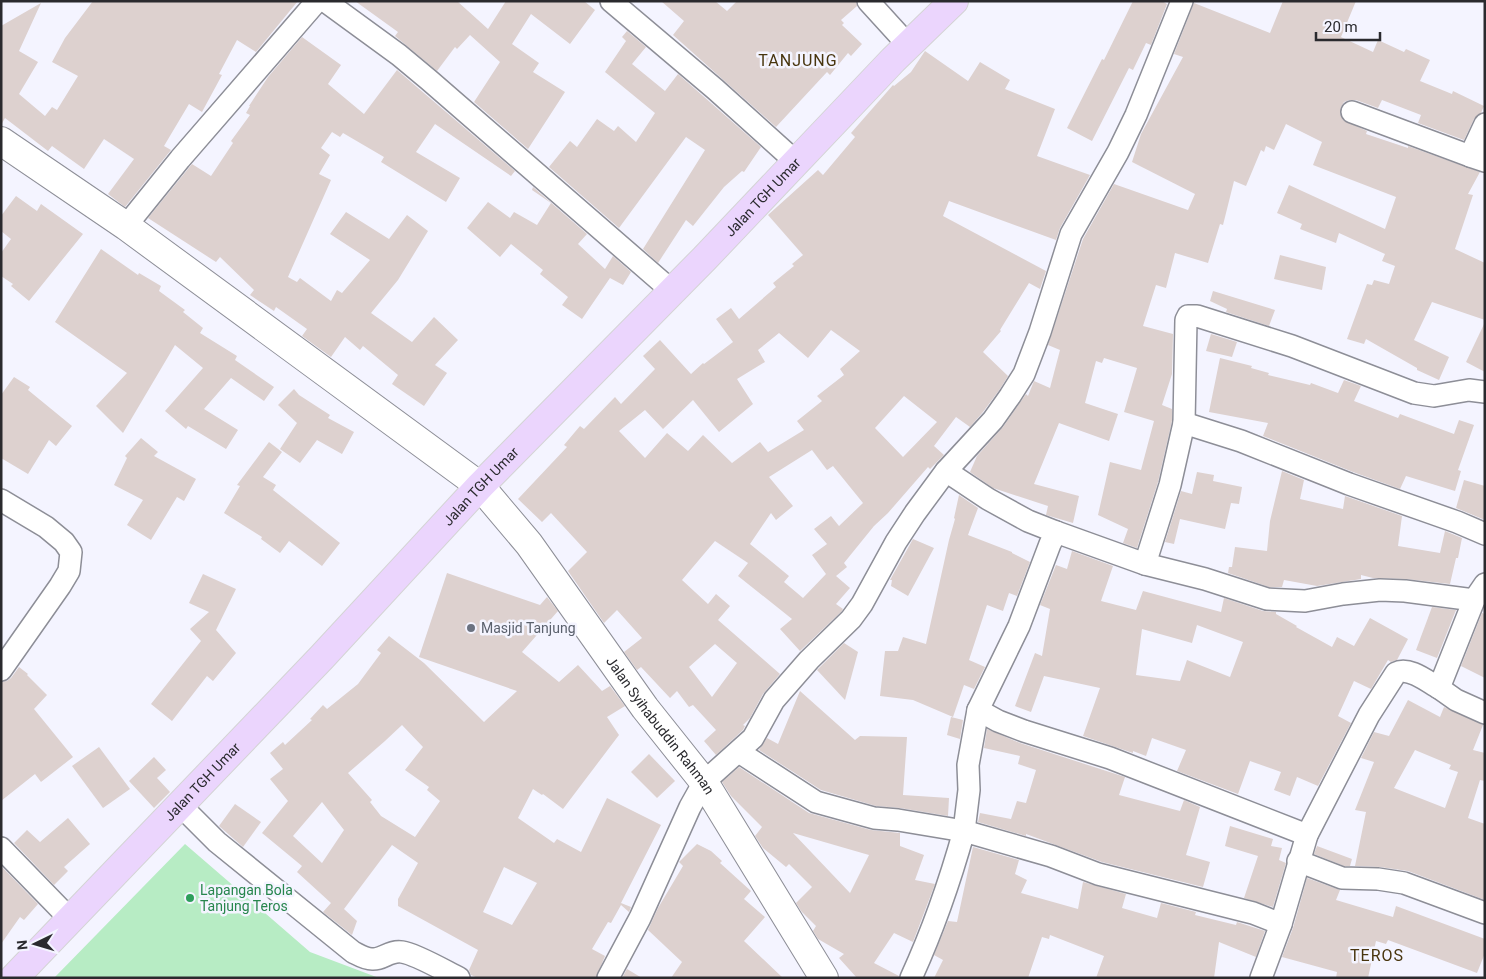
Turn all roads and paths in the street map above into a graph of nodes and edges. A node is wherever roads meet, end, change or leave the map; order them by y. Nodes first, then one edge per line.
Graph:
1 (317, 1) edge
2 (326, 1) edge
3 (611, 1) edge
4 (868, 1) edge
5 (954, 1) edge
6 (1182, 1) edge
7 (909, 46) junction
8 (1352, 112) dead end
9 (1485, 124) edge
10 (1, 141) edge
11 (1477, 159) edge
12 (796, 162) junction
13 (126, 226) junction
14 (672, 291) junction
15 (1485, 392) edge
16 (1184, 423) junction
17 (946, 472) junction
18 (480, 486) junction
19 (1, 500) edge
20 (1056, 532) junction
21 (1485, 534) edge
22 (1145, 564) junction
23 (1479, 592) edge
24 (1, 670) edge
25 (1439, 688) junction
26 (978, 710) junction
27 (1485, 712) edge
28 (739, 752) junction
29 (704, 782) junction
30 (179, 804) junction
31 (964, 831) junction
32 (1307, 835) junction
33 (1, 848) edge
34 (1298, 861) junction
35 (1485, 913) edge
36 (70, 919) junction
37 (1281, 924) junction
38 (14, 978) edge
39 (459, 978) edge
40 (608, 978) edge
41 (824, 978) edge
42 (911, 978) edge
43 (1261, 978) edge

1 - 13 street
2 - 14 street
3 - 12 street
4 - 7 street
5 - 7 main road, Jalan TGH Umar
6 - 17 street
7 - 12 main road, Jalan TGH Umar
8 - 11 street
9 - 11 street
10 - 13 street, Jalan Syihabuddin Rahman
12 - 14 main road, Jalan TGH Umar
13 - 18 street, Jalan Syihabuddin Rahman
14 - 18 main road, Jalan TGH Umar
15 - 16 street
16 - 21 street
16 - 22 street
17 - 20 street
17 - 28 street
18 - 29 street, Jalan Syihabuddin Rahman
18 - 30 main road, Jalan TGH Umar
19 - 24 street
20 - 22 street
20 - 26 street
22 - 23 street
23 - 25 street
25 - 27 street
25 - 32 street
26 - 31 street
26 - 32 street
28 - 29 street
28 - 31 street
29 - 40 street
29 - 41 street, Jalan Syihabuddin Rahman
30 - 36 main road, Jalan TGH Umar
30 - 39 street
31 - 37 street
31 - 42 street
32 - 34 street
33 - 36 street
34 - 35 street
34 - 37 street
36 - 38 main road, Jalan TGH Umar
37 - 43 street

